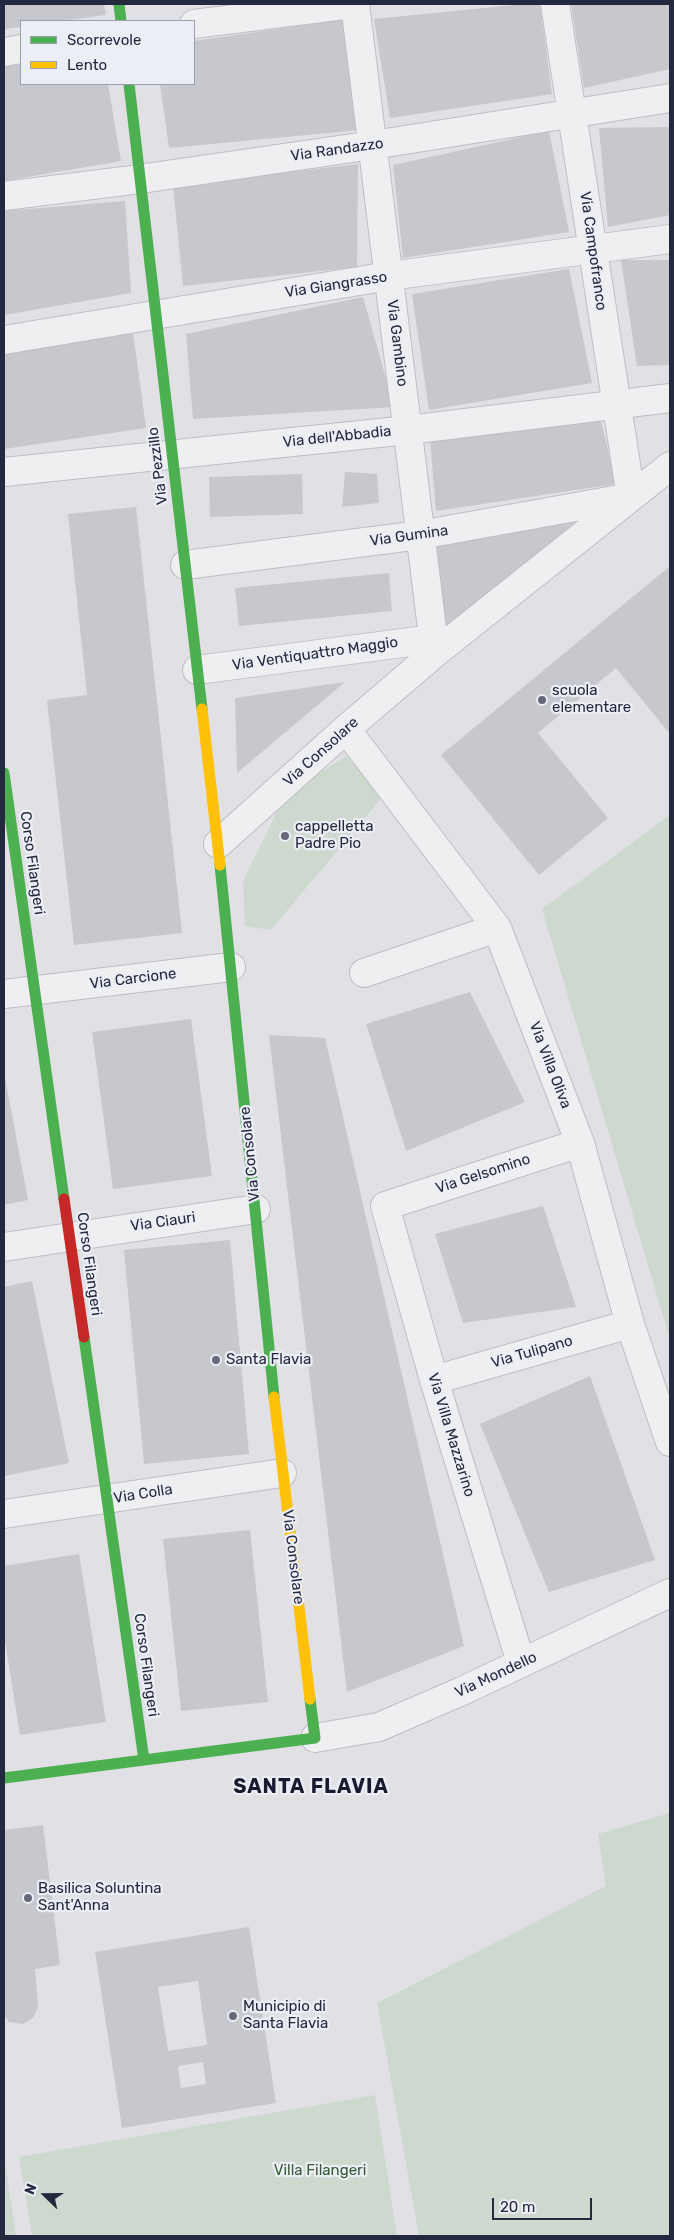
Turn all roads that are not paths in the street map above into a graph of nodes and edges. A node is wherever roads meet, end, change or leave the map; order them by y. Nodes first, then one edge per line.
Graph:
1 (119, 4) edge
2 (354, 4) edge
3 (555, 4) edge
4 (121, 20) edge
5 (195, 24) edge
6 (20, 49) edge
7 (4, 52) edge
8 (129, 85) edge
9 (670, 98) edge
10 (573, 112) junction
11 (373, 145) junction
12 (140, 179) junction
13 (4, 196) edge
14 (670, 239) edge
15 (592, 248) junction
16 (389, 276) junction
17 (156, 315) junction
18 (4, 340) edge
19 (670, 398) edge
20 (616, 404) junction
21 (408, 430) junction
22 (172, 453) junction
23 (670, 466) edge
24 (4, 472) edge
25 (631, 497) junction
26 (420, 535) junction
27 (185, 565) junction
28 (434, 646) junction
29 (198, 670) junction
30 (346, 729) junction
31 (4, 773) edge
32 (218, 844) junction
33 (498, 928) junction
34 (231, 967) junction
35 (364, 973) dead end
36 (35, 990) junction
37 (4, 994) edge
38 (580, 1143) junction
39 (385, 1206) joint
40 (256, 1209) junction
41 (70, 1236) junction
42 (4, 1247) edge
43 (630, 1324) junction
44 (434, 1380) junction
45 (670, 1442) edge
46 (282, 1472) junction
47 (107, 1499) junction
48 (4, 1514) edge
49 (670, 1593) edge
50 (522, 1663) junction
51 (315, 1738) junction
52 (144, 1760) junction
53 (4, 1778) edge

1 - 4 street
2 - 5 street
2 - 11 street, Via Gambino
3 - 10 street, Via Campofranco
6 - 7 street
8 - 12 street, Via Pezzillo
9 - 10 street, Via Randazzo
10 - 11 street, Via Randazzo
10 - 15 street, Via Campofranco
11 - 12 street, Via Randazzo
11 - 16 street, Via Gambino
12 - 13 street, Via Randazzo
12 - 17 street, Via Pezzillo
14 - 15 street, Via Giangrasso
15 - 16 street, Via Giangrasso
15 - 20 street, Via Campofranco
16 - 17 street, Via Giangrasso
16 - 21 street, Via Gambino
17 - 18 street, Via Giangrasso
17 - 22 street, Via Pezzillo
19 - 20 street, Via dell'Abbadia
20 - 21 street, Via dell'Abbadia
20 - 25 street, Via Campofranco
21 - 22 street, Via dell'Abbadia
21 - 26 street, Via Gambino
22 - 24 street, Via dell'Abbadia
22 - 27 street, Via Pezzillo
23 - 25 street, Via Consolare
25 - 26 street, Via Gumina
25 - 28 street, Via Consolare
26 - 27 street, Via Gumina
26 - 28 street, Via Gambino
27 - 29 street, Via Pezzillo
28 - 29 street, Via Ventiquattro Maggio
28 - 30 street, Via Consolare
29 - 32 street, Via Pezzillo
30 - 32 street, Via Consolare
30 - 33 street, Via Villa Oliva
31 - 36 street, Corso Filangeri
32 - 34 street, Via Consolare
33 - 35 street
33 - 38 street, Via Villa Oliva
34 - 36 street, Via Carcione
34 - 40 street, Via Consolare
36 - 37 street, Via Carcione
36 - 41 street, Corso Filangeri
38 - 39 street, Via Gelsomino
38 - 43 street, Via Villa Oliva
39 - 44 street, Via Villa Mazzarino
40 - 41 street, Via Ciauri
40 - 46 street, Via Consolare
41 - 42 street, Via Ciauri
41 - 47 street, Corso Filangeri
43 - 44 street, Via Tulipano
43 - 45 street, Via Villa Oliva
44 - 50 street, Via Villa Mazzarino
46 - 47 street, Via Colla
46 - 51 street, Via Consolare
47 - 48 street, Via Colla
47 - 52 street, Corso Filangeri
49 - 50 street, Via Mondello
50 - 51 street, Via Mondello
51 - 52 street
52 - 53 street

